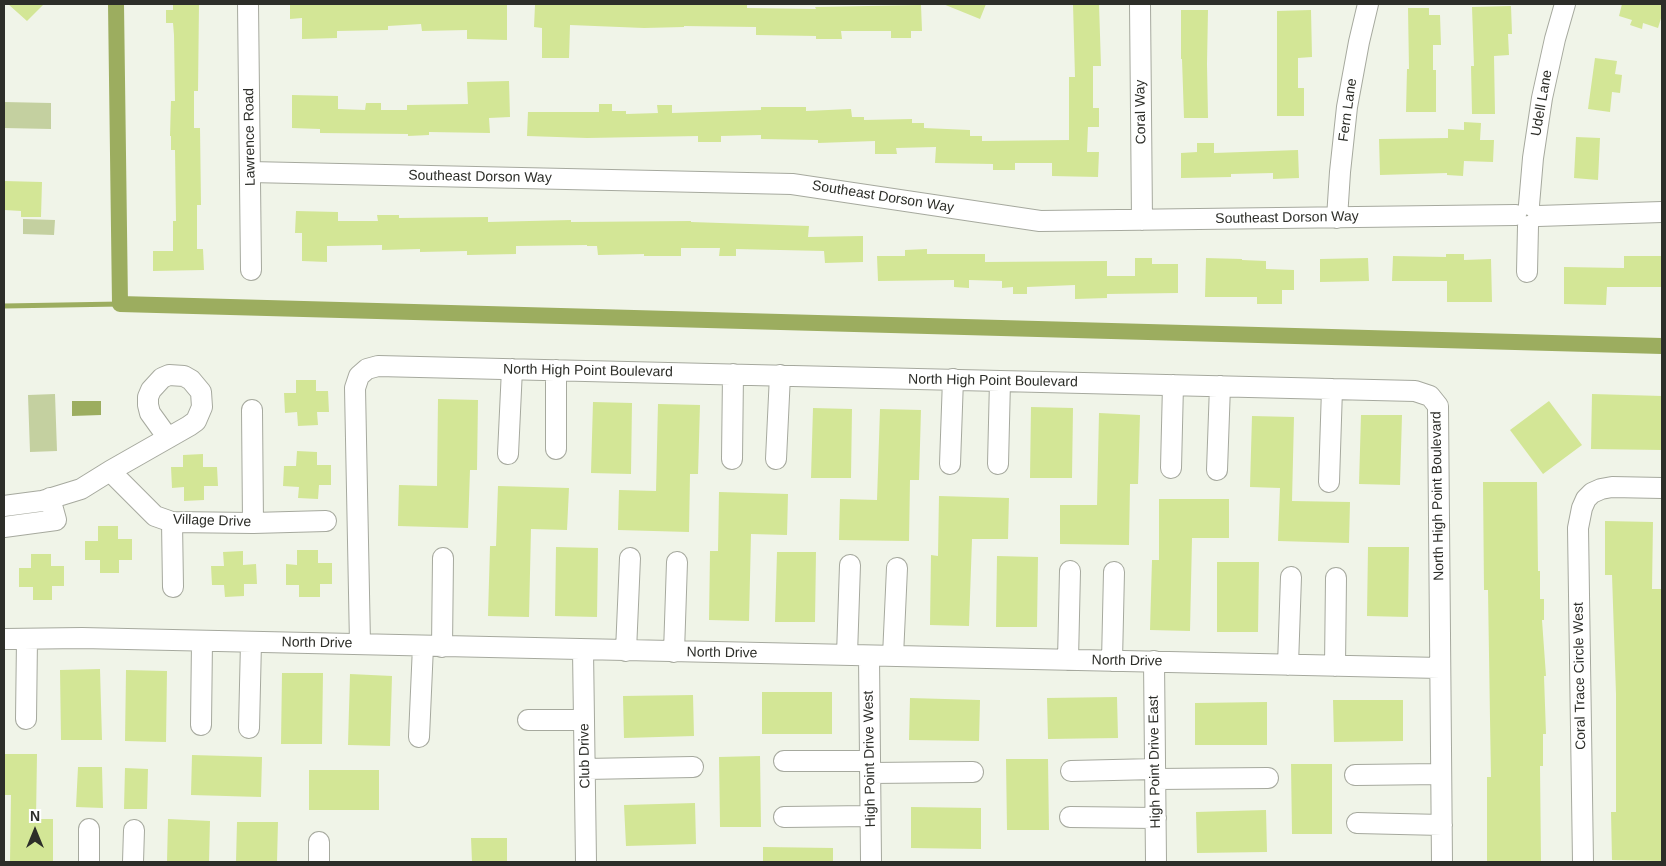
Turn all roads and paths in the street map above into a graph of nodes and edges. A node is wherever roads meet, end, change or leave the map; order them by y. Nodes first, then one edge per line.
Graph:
1 (248, 4) edge
2 (1140, 4) edge
3 (1368, 4) edge
4 (1565, 4) edge
5 (250, 172) junction
6 (1662, 212) edge
7 (1528, 215) junction
8 (1337, 218) junction
9 (1142, 220) junction
10 (251, 270) dead end
11 (1527, 272) dead end
12 (512, 369) junction
13 (556, 370) junction
14 (733, 374) junction
15 (780, 376) junction
16 (953, 380) junction
17 (1000, 381) junction
18 (1173, 385) junction
19 (1220, 386) junction
20 (1332, 388) junction
21 (252, 410) dead end
22 (168, 438) dead end
23 (556, 449) dead end
24 (508, 454) dead end
25 (732, 459) dead end
26 (776, 459) dead end
27 (950, 464) dead end
28 (998, 464) dead end
29 (1171, 468) dead end
30 (1217, 470) dead end
31 (110, 471) junction
32 (1330, 482) dead end
33 (1662, 488) edge
34 (50, 498) junction
35 (4, 506) edge
36 (326, 521) dead end
37 (172, 522) junction
38 (253, 523) junction
39 (4, 527) edge
40 (443, 558) dead end
41 (630, 558) dead end
42 (677, 562) dead end
43 (850, 565) dead end
44 (896, 568) dead end
45 (1070, 571) dead end
46 (1114, 572) dead end
47 (1291, 577) dead end
48 (1336, 578) dead end
49 (173, 587) dead end
50 (4, 639) edge
51 (27, 639) junction
52 (202, 641) junction
53 (251, 642) junction
54 (360, 644) junction
55 (433, 646) junction
56 (583, 650) junction
57 (626, 651) junction
58 (674, 652) junction
59 (847, 655) junction
60 (869, 656) junction
61 (893, 656) junction
62 (1068, 660) junction
63 (1112, 661) junction
64 (1154, 661) junction
65 (1288, 665) junction
66 (1335, 666) junction
67 (1440, 668) junction
68 (26, 719) dead end
69 (528, 720) dead end
70 (584, 720) junction
71 (201, 725) dead end
72 (249, 728) dead end
73 (419, 737) dead end
74 (784, 761) dead end
75 (870, 767) junction
76 (693, 768) dead end
77 (585, 769) junction
78 (1071, 771) dead end
79 (973, 772) dead end
80 (1156, 774) junction
81 (1442, 774) junction
82 (1355, 776) dead end
83 (1268, 778) dead end
84 (784, 816) dead end
85 (870, 816) junction
86 (1070, 817) dead end
87 (1156, 818) junction
88 (1357, 824) dead end
89 (1442, 825) junction
90 (89, 829) dead end
91 (134, 830) dead end
92 (319, 842) dead end
93 (89, 862) edge
94 (134, 862) edge
95 (319, 862) edge
96 (586, 862) edge
97 (871, 862) edge
98 (1156, 862) edge
99 (1442, 862) edge
100 (1583, 862) edge

1 - 5 street, Lawrence Road
2 - 9 street, Coral Way
3 - 8 street, Fern Lane
4 - 7 street, Udell Lane
5 - 9 street, Southeast Dorson Way
5 - 10 street, Lawrence Road
6 - 7 street, Southeast Dorson Way
7 - 8 street, Southeast Dorson Way
7 - 11 street, Udell Lane
8 - 9 street, Southeast Dorson Way
12 - 13 street, North High Point Boulevard
12 - 24 street
12 - 54 street, North High Point Boulevard
13 - 14 street, North High Point Boulevard
13 - 23 street
14 - 15 street, North High Point Boulevard
14 - 25 street
15 - 16 street, North High Point Boulevard
15 - 26 street
16 - 17 street, North High Point Boulevard
16 - 27 street
17 - 18 street, North High Point Boulevard
17 - 28 street
18 - 19 street, North High Point Boulevard
18 - 29 street
19 - 20 street, North High Point Boulevard
19 - 30 street
20 - 32 street
20 - 67 street, North High Point Boulevard
21 - 38 street
22 - 31 street
31 - 34 street
31 - 37 street, Village Drive
33 - 100 street, Coral Trace Circle West
34 - 35 street
34 - 39 street
36 - 38 street, Village Drive
37 - 38 street, Village Drive
37 - 49 street
40 - 55 street
41 - 57 street
42 - 58 street
43 - 59 street
44 - 61 street
45 - 62 street
46 - 63 street
47 - 65 street
48 - 66 street
50 - 51 street, North Drive
51 - 52 street, North Drive
51 - 68 street
52 - 53 street, North Drive
52 - 71 street
53 - 54 street, North Drive
53 - 72 street
54 - 55 street, North Drive
55 - 56 street, North Drive
55 - 73 street
56 - 57 street, North Drive
56 - 70 street, Club Drive
57 - 58 street, North Drive
58 - 59 street, North Drive
59 - 60 street, North Drive
60 - 61 street, North Drive
60 - 75 street, High Point Drive West
61 - 62 street, North Drive
62 - 63 street, North Drive
63 - 64 street, North Drive
64 - 65 street, North Drive
64 - 80 street, High Point Drive East
65 - 66 street, North Drive
66 - 67 street, North Drive
67 - 81 street, North High Point Boulevard
69 - 70 street
70 - 77 street, Club Drive
74 - 75 street
75 - 79 street
75 - 85 street, High Point Drive West
76 - 77 street
77 - 96 street, Club Drive
78 - 80 street
80 - 83 street
80 - 87 street, High Point Drive East
81 - 82 street
81 - 89 street, North High Point Boulevard
84 - 85 street
85 - 97 street, High Point Drive West
86 - 87 street
87 - 98 street, High Point Drive East
88 - 89 street
89 - 99 street, North High Point Boulevard
90 - 93 street
91 - 94 street
92 - 95 street

